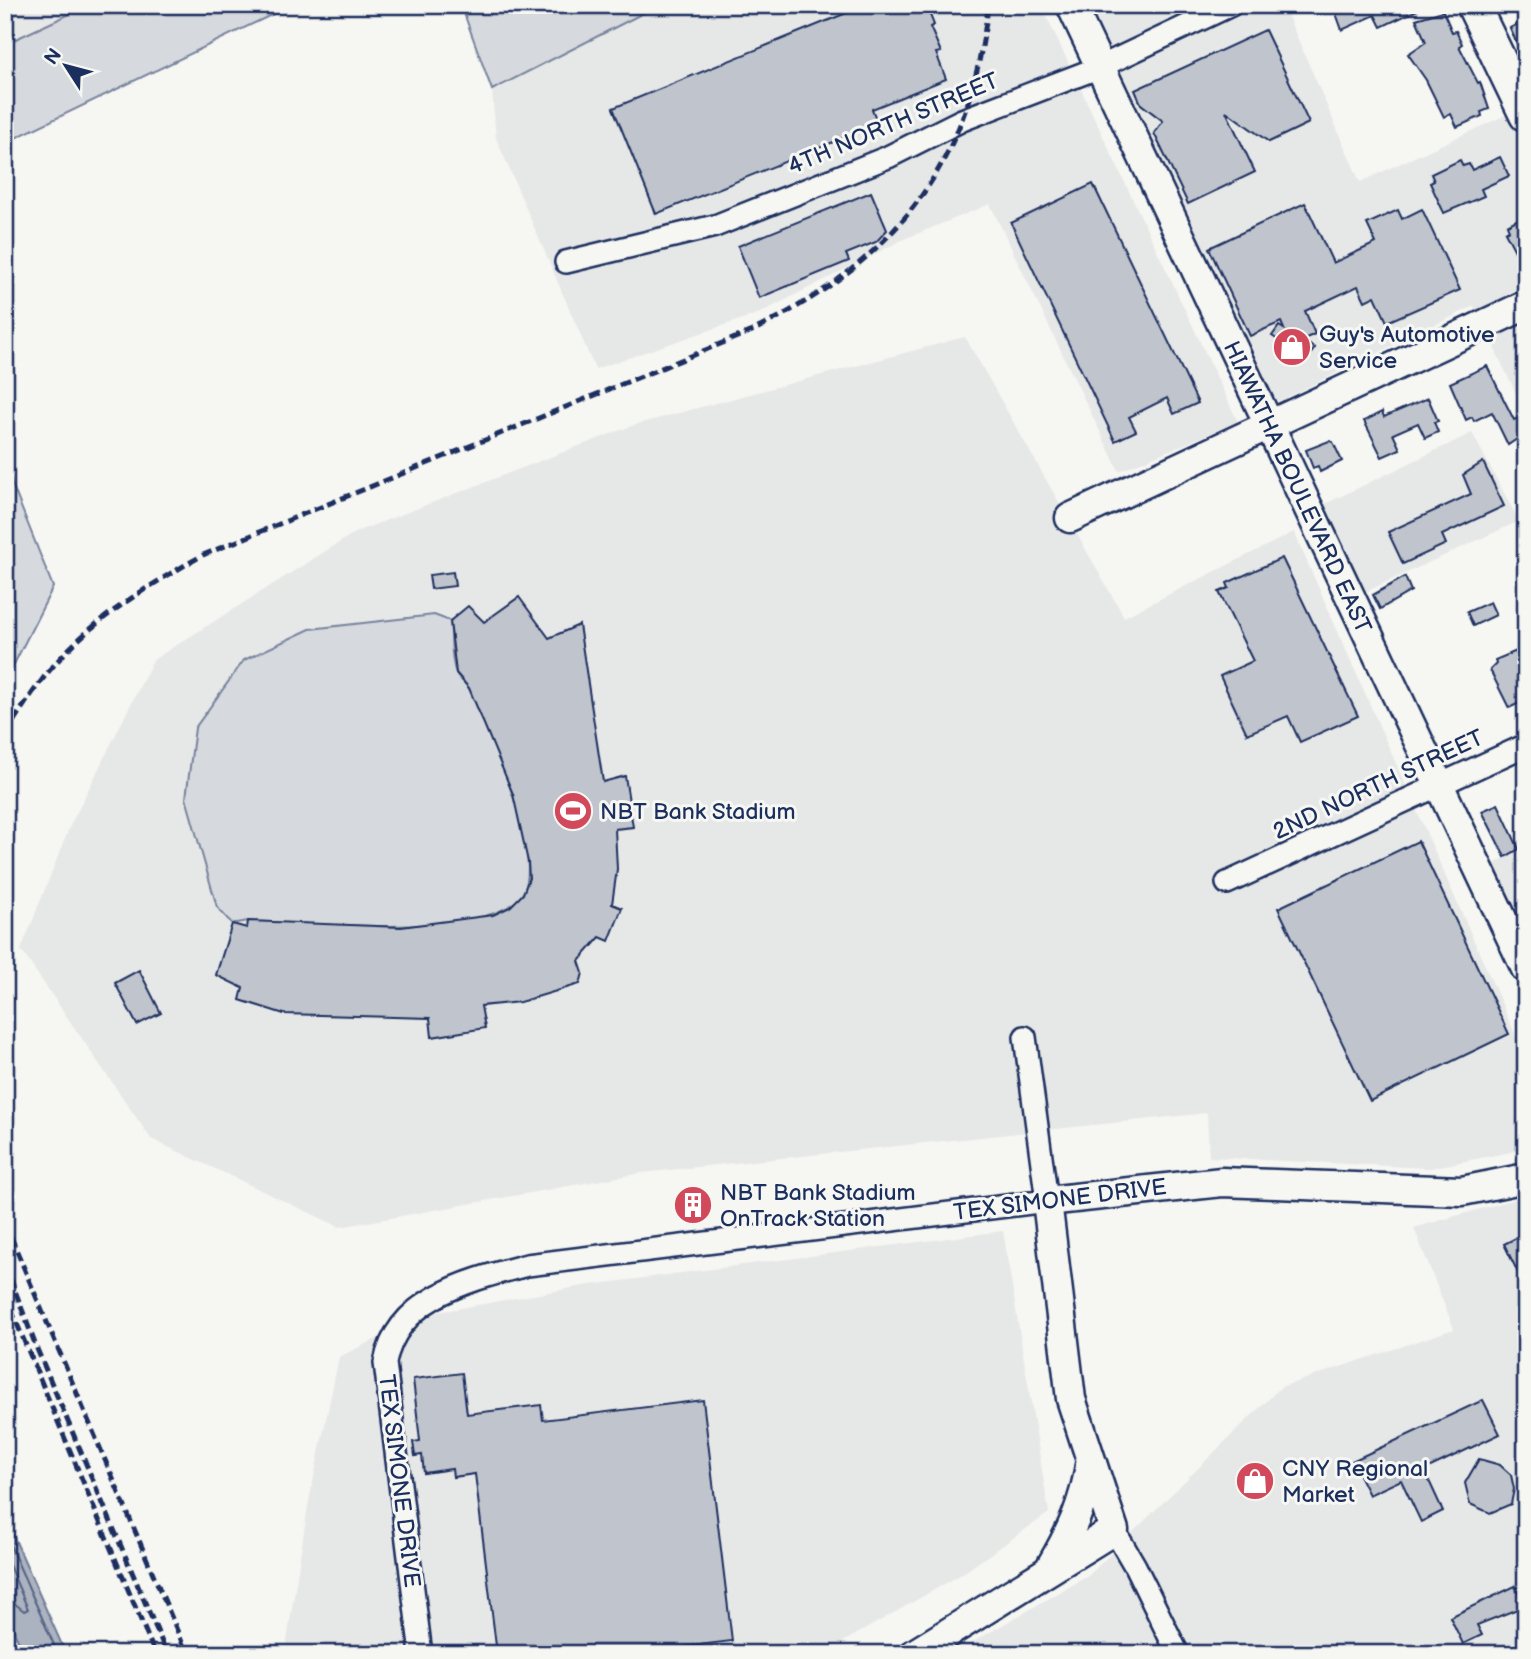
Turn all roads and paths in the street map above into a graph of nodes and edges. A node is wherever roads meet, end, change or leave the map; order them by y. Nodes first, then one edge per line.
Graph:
1 (1071, 5) edge
2 (1230, 5) edge
3 (1473, 5) edge
4 (1100, 67) junction
5 (1522, 96) edge
6 (566, 262) dead end
7 (1526, 305) edge
8 (1269, 425) junction
9 (1070, 518) dead end
10 (1526, 745) edge
11 (1439, 786) junction
12 (1227, 883) dead end
13 (1526, 969) edge
14 (1025, 1037) dead end
15 (1526, 1178) edge
16 (1047, 1200) junction
17 (1090, 1462) junction
18 (1114, 1530) junction
19 (1048, 1572) junction
20 (421, 1654) edge
21 (914, 1654) edge
22 (1178, 1654) edge

1 - 4 street, HIAWATHA BOULEVARD EAST
2 - 4 street, 4TH NORTH STREET
3 - 5 main road
4 - 6 street, 4TH NORTH STREET
4 - 8 street, HIAWATHA BOULEVARD EAST
7 - 8 street
8 - 9 street
8 - 11 street, HIAWATHA BOULEVARD EAST
10 - 11 street, 2ND NORTH STREET
11 - 12 street, 2ND NORTH STREET
11 - 13 street, HIAWATHA BOULEVARD EAST
14 - 16 street
15 - 16 street, TEX SIMONE DRIVE
16 - 17 street
16 - 20 street, TEX SIMONE DRIVE
17 - 18 street
17 - 19 street
18 - 19 street
18 - 22 street
19 - 21 street

